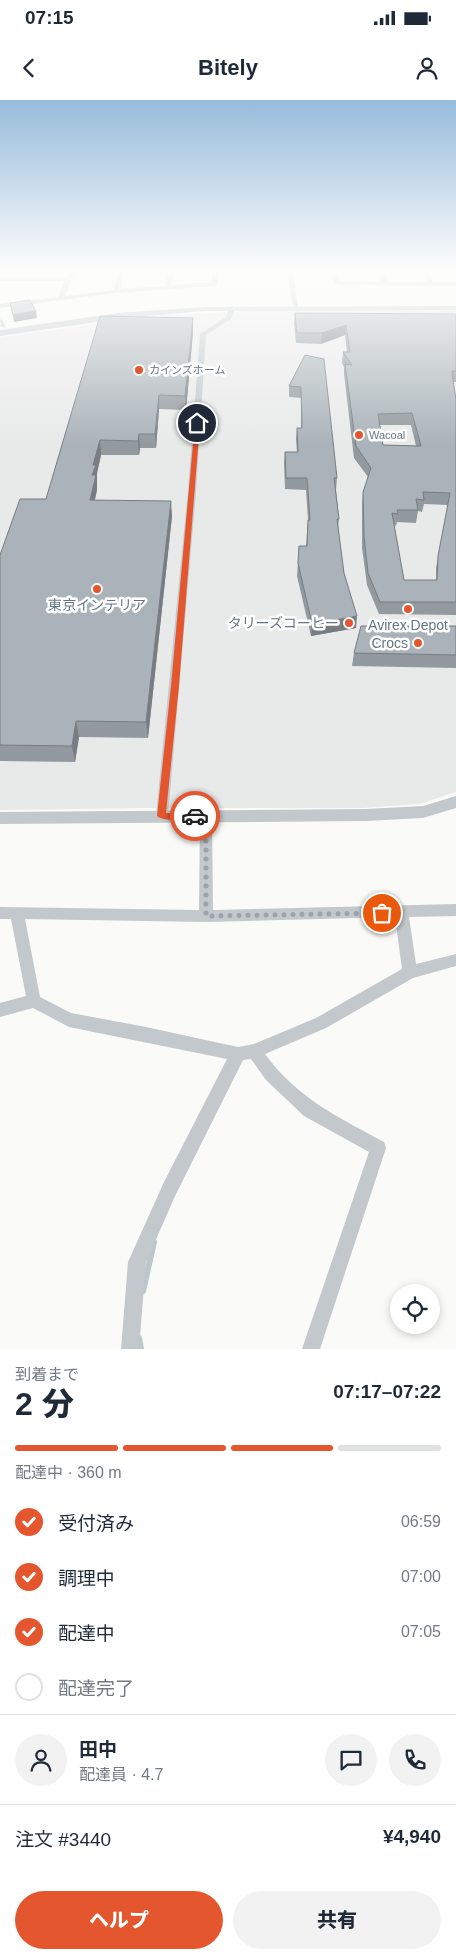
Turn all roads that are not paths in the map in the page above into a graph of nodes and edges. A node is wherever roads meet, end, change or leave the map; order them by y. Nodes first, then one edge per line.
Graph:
1 (213, 328) edge
2 (456, 802) edge
3 (162, 816) junction
4 (206, 816) junction
5 (0, 818) edge
6 (456, 910) edge
7 (401, 912) junction
8 (0, 913) edge
9 (17, 913) junction
10 (206, 916) junction
11 (456, 960) edge
12 (410, 972) junction
13 (34, 1001) junction
14 (0, 1010) edge
15 (246, 1052) junction
16 (130, 1349) edge
17 (311, 1349) edge

1 - 3 street
2 - 4 street
3 - 4 street
3 - 5 street
4 - 10 street
6 - 7 street
7 - 10 street
7 - 12 street
8 - 9 street
9 - 10 street
9 - 13 street
11 - 12 street
12 - 15 street
13 - 14 street
13 - 15 street
15 - 16 street
15 - 17 street

